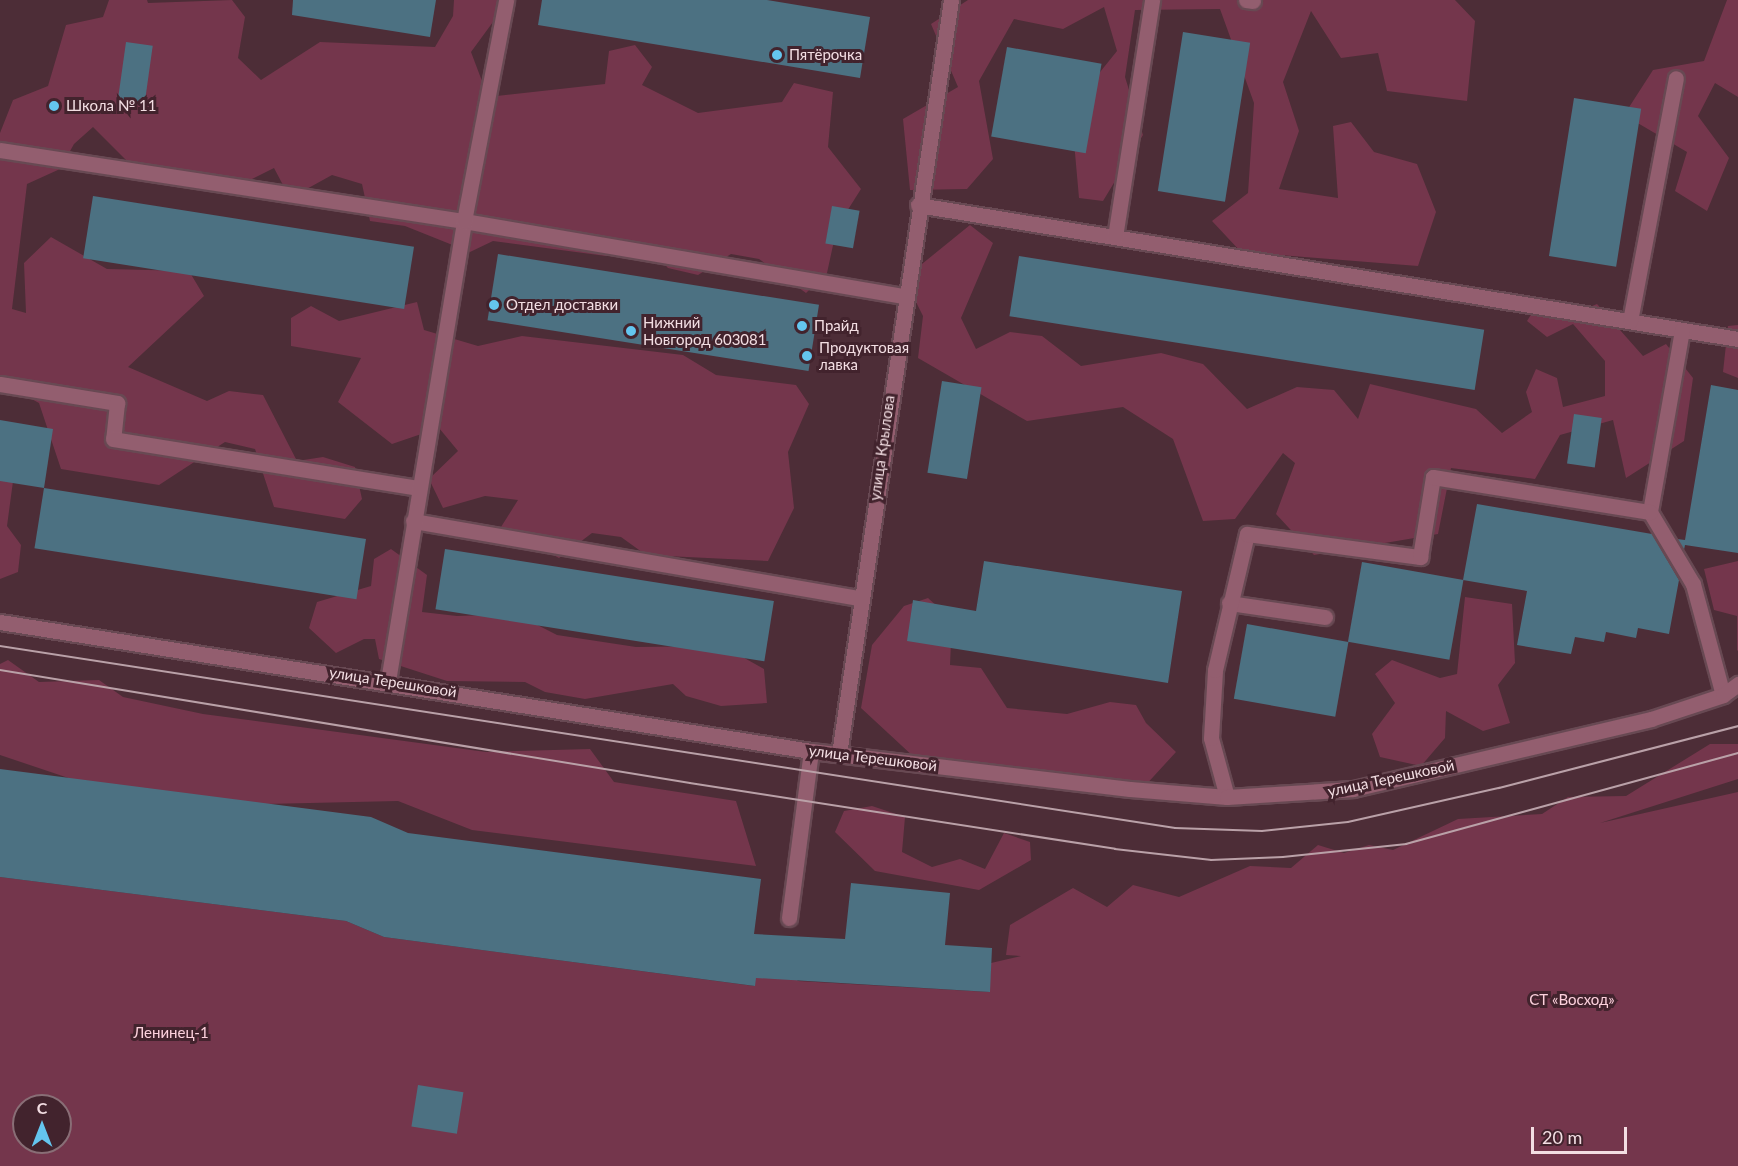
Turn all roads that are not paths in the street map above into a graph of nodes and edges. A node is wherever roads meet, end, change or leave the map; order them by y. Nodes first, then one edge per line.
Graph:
1 (506, 0) edge
2 (951, 0) edge
3 (1152, 0) edge
4 (1676, 78) dead end
5 (0, 150) edge
6 (918, 205) junction
7 (464, 221) junction
8 (1115, 237) junction
9 (904, 296) junction
10 (1630, 321) junction
11 (1682, 330) junction
12 (1738, 339) edge
13 (0, 384) edge
14 (418, 488) junction
15 (1650, 512) junction
16 (413, 521) junction
17 (860, 598) junction
18 (1228, 603) junction
19 (1325, 617) dead end
20 (0, 622) edge
21 (388, 681) junction
22 (1738, 684) edge
23 (1723, 695) junction
24 (811, 751) junction
25 (839, 754) junction
26 (1227, 797) junction
27 (789, 918) dead end

1 - 7 street
2 - 6 street, улица Крылова
3 - 8 street
4 - 10 street
5 - 7 street
6 - 8 street
6 - 9 street, улица Крылова
7 - 9 street
7 - 14 street
8 - 10 street
9 - 17 street, улица Крылова
10 - 11 street
11 - 12 street
11 - 15 street
13 - 14 street
14 - 16 street
15 - 18 street
15 - 23 street
16 - 17 street
16 - 21 street
17 - 25 street, улица Крылова
18 - 19 street
18 - 26 street
20 - 21 street, улица Терешковой
21 - 24 street, улица Терешковой
22 - 23 street, улица Терешковой
23 - 26 street, улица Терешковой
24 - 25 street, улица Терешковой
24 - 27 street
25 - 26 street, улица Терешковой

